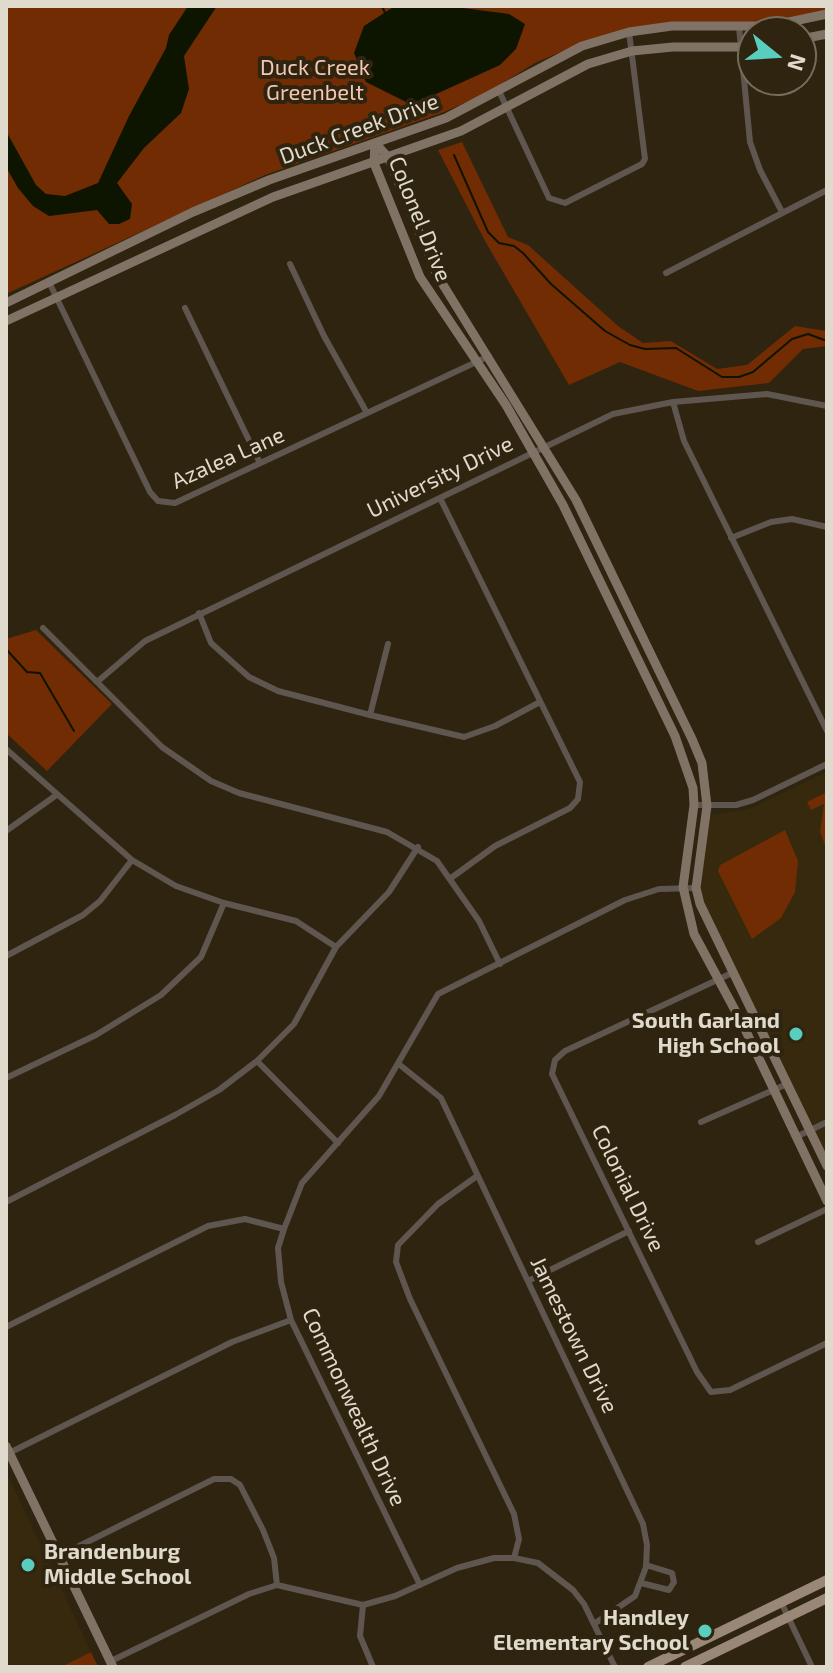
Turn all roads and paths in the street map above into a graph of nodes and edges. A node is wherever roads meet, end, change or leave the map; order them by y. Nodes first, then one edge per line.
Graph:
1 (737, 27) edge
2 (629, 32) junction
3 (737, 48) edge
4 (632, 51) junction
5 (499, 91) junction
6 (745, 96) edge
7 (508, 108) junction
8 (375, 143) junction
9 (388, 157) junction
10 (374, 163) junction
11 (827, 190) edge
12 (782, 212) junction
13 (290, 264) dead end
14 (666, 273) dead end
15 (49, 282) junction
16 (57, 299) junction
17 (6, 303) edge
18 (185, 308) dead end
19 (6, 321) edge
20 (489, 356) junction
21 (475, 362) junction
22 (673, 402) junction
23 (827, 406) edge
24 (367, 413) junction
25 (545, 446) junction
26 (530, 453) junction
27 (260, 463) junction
28 (440, 498) junction
29 (827, 527) edge
30 (731, 538) junction
31 (199, 613) junction
32 (43, 628) dead end
33 (388, 644) dead end
34 (97, 682) junction
35 (540, 702) junction
36 (370, 715) junction
37 (827, 731) edge
38 (6, 749) edge
39 (827, 764) edge
40 (55, 796) junction
41 (694, 805) junction
42 (707, 806) junction
43 (6, 831) edge
44 (418, 847) junction
45 (132, 860) junction
46 (451, 878) junction
47 (683, 887) junction
48 (696, 888) junction
49 (224, 903) junction
50 (336, 947) junction
51 (6, 956) edge
52 (500, 964) junction
53 (732, 973) junction
54 (717, 980) junction
55 (257, 1061) junction
56 (400, 1065) junction
57 (6, 1078) edge
58 (787, 1084) junction
59 (774, 1089) junction
60 (701, 1122) dead end
61 (827, 1122) edge
62 (810, 1130) junction
63 (796, 1137) junction
64 (338, 1143) junction
65 (827, 1166) edge
66 (477, 1176) junction
67 (827, 1201) edge
68 (6, 1202) edge
69 (827, 1209) edge
70 (284, 1229) junction
71 (629, 1231) junction
72 (758, 1242) dead end
73 (528, 1281) junction
74 (291, 1320) junction
75 (6, 1327) edge
76 (827, 1343) edge
77 (8, 1450) edge
78 (59, 1556) junction
79 (514, 1558) junction
80 (646, 1565) junction
81 (827, 1580) edge
82 (641, 1583) junction
83 (277, 1585) junction
84 (420, 1585) junction
85 (827, 1598) edge
86 (781, 1602) junction
87 (363, 1605) junction
88 (788, 1617) junction
89 (594, 1624) junction
90 (112, 1664) edge
91 (373, 1667) edge
92 (615, 1667) edge
93 (648, 1667) edge
94 (685, 1667) edge
95 (812, 1667) edge

1 - 2 street, Duck Creek Drive
2 - 4 street
2 - 5 street, Duck Creek Drive
3 - 4 street, Duck Creek Drive
4 - 7 street, Duck Creek Drive
4 - 7 street
5 - 7 street
5 - 8 street, Duck Creek Drive
6 - 12 street
7 - 9 street, Duck Creek Drive
8 - 9 street, Colonel Drive
8 - 10 street, Colonel Drive
8 - 15 street, Duck Creek Drive
9 - 10 street, Duck Creek Drive
9 - 20 street, Colonel Drive
10 - 16 street, Duck Creek Drive
10 - 21 street, Colonel Drive
11 - 12 street
12 - 14 street
13 - 24 street
15 - 16 street, Azalea Lane
15 - 17 street, Duck Creek Drive
16 - 19 street, Duck Creek Drive
16 - 27 street, Azalea Lane
18 - 27 street
20 - 21 street, Azalea Lane
20 - 25 street, Colonel Drive
21 - 24 street, Azalea Lane
21 - 26 street, Colonel Drive
22 - 23 street, University Drive
22 - 25 street, University Drive
22 - 30 street
24 - 27 street, Azalea Lane
25 - 26 street, University Drive
25 - 42 street, Colonel Drive
26 - 28 street, University Drive
26 - 41 street, Colonel Drive
28 - 31 street, University Drive
28 - 35 street
29 - 30 street
30 - 37 street
31 - 34 street, University Drive
31 - 36 street
32 - 34 street
33 - 36 street
34 - 44 street
35 - 36 street
35 - 46 street
38 - 40 street
39 - 42 street
40 - 43 street
40 - 45 street
41 - 42 street
41 - 47 street, Colonel Drive
42 - 48 street, Colonel Drive
44 - 46 street
44 - 50 street
45 - 49 street
45 - 51 street
46 - 52 street
47 - 48 street, Commonwealth Drive
47 - 52 street, Commonwealth Drive
47 - 54 street, Colonel Drive
48 - 53 street
49 - 50 street
49 - 57 street
50 - 55 street
52 - 56 street, Commonwealth Drive
53 - 54 street, Colonial Drive
53 - 58 street
54 - 59 street, Colonel Drive
54 - 71 street, Colonial Drive
55 - 64 street
55 - 68 street
56 - 64 street, Commonwealth Drive
56 - 66 street, Jamestown Drive
58 - 59 street
58 - 62 street
59 - 60 street
59 - 63 street, Colonel Drive
61 - 62 street
62 - 63 street
62 - 65 street
63 - 67 street, Colonel Drive
64 - 70 street, Commonwealth Drive
66 - 73 street, Jamestown Drive
66 - 79 street
69 - 72 street
70 - 74 street, Commonwealth Drive
70 - 75 street
71 - 73 street
71 - 76 street, Colonial Drive
73 - 80 street, Jamestown Drive
74 - 77 street
74 - 84 street, Commonwealth Drive
77 - 78 street
78 - 83 street
78 - 90 street
79 - 84 street
79 - 89 street
80 - 82 street, Jamestown Drive
80 - 82 street
81 - 86 main road
82 - 89 street, Jamestown Drive
83 - 87 street
83 - 90 street
84 - 87 street
85 - 88 main road
86 - 88 street
86 - 93 main road
87 - 91 street
88 - 94 main road
88 - 95 street
89 - 92 street

